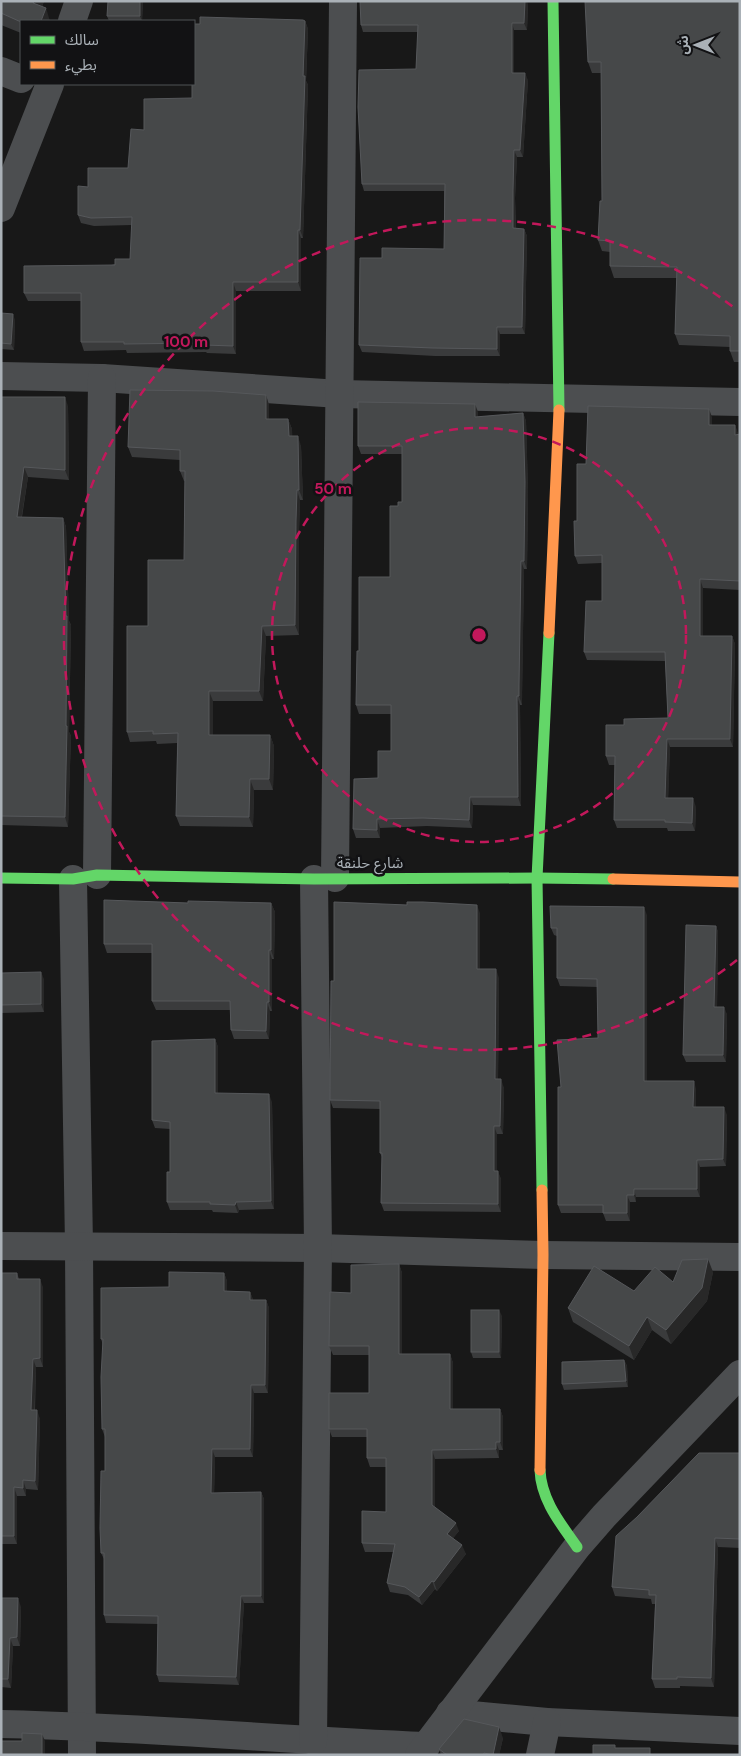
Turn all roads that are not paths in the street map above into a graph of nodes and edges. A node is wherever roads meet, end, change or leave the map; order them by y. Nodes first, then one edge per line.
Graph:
1 (79, 1) edge
2 (343, 1) edge
3 (552, 1) edge
4 (72, 20) edge
5 (1, 71) edge
6 (20, 79) edge
7 (45, 85) edge
8 (1, 208) edge
9 (1, 376) edge
10 (102, 378) junction
11 (339, 394) junction
12 (560, 398) junction
13 (740, 402) edge
14 (85, 877) junction
15 (1, 878) edge
16 (537, 878) junction
17 (324, 879) junction
18 (740, 882) edge
19 (1, 1246) edge
20 (79, 1246) junction
21 (318, 1248) junction
22 (543, 1255) junction
23 (740, 1257) edge
24 (740, 1374) edge
25 (577, 1548) junction
26 (450, 1713) junction
27 (547, 1722) junction
28 (1, 1724) edge
29 (82, 1726) junction
30 (740, 1731) edge
31 (313, 1741) junction
32 (422, 1750) edge
33 (82, 1755) edge
34 (540, 1755) edge

1 - 4 street
2 - 11 street
3 - 12 street
5 - 6 street
7 - 8 street
9 - 10 street
10 - 11 street
10 - 14 street
11 - 12 street
11 - 17 street
12 - 13 street
12 - 16 street
14 - 15 street, شارع حلنقة
14 - 17 street, شارع حلنقة
14 - 20 street
16 - 17 street, شارع حلنقة
16 - 18 street, شارع حلنقة
16 - 22 street
17 - 21 street
19 - 20 street
20 - 21 street
20 - 29 street
21 - 22 street
21 - 31 street
22 - 23 street
22 - 25 street
24 - 25 street
25 - 26 street
26 - 27 street
26 - 32 street
27 - 30 street
27 - 34 street
28 - 29 street
29 - 31 street
29 - 33 street
31 - 32 street

